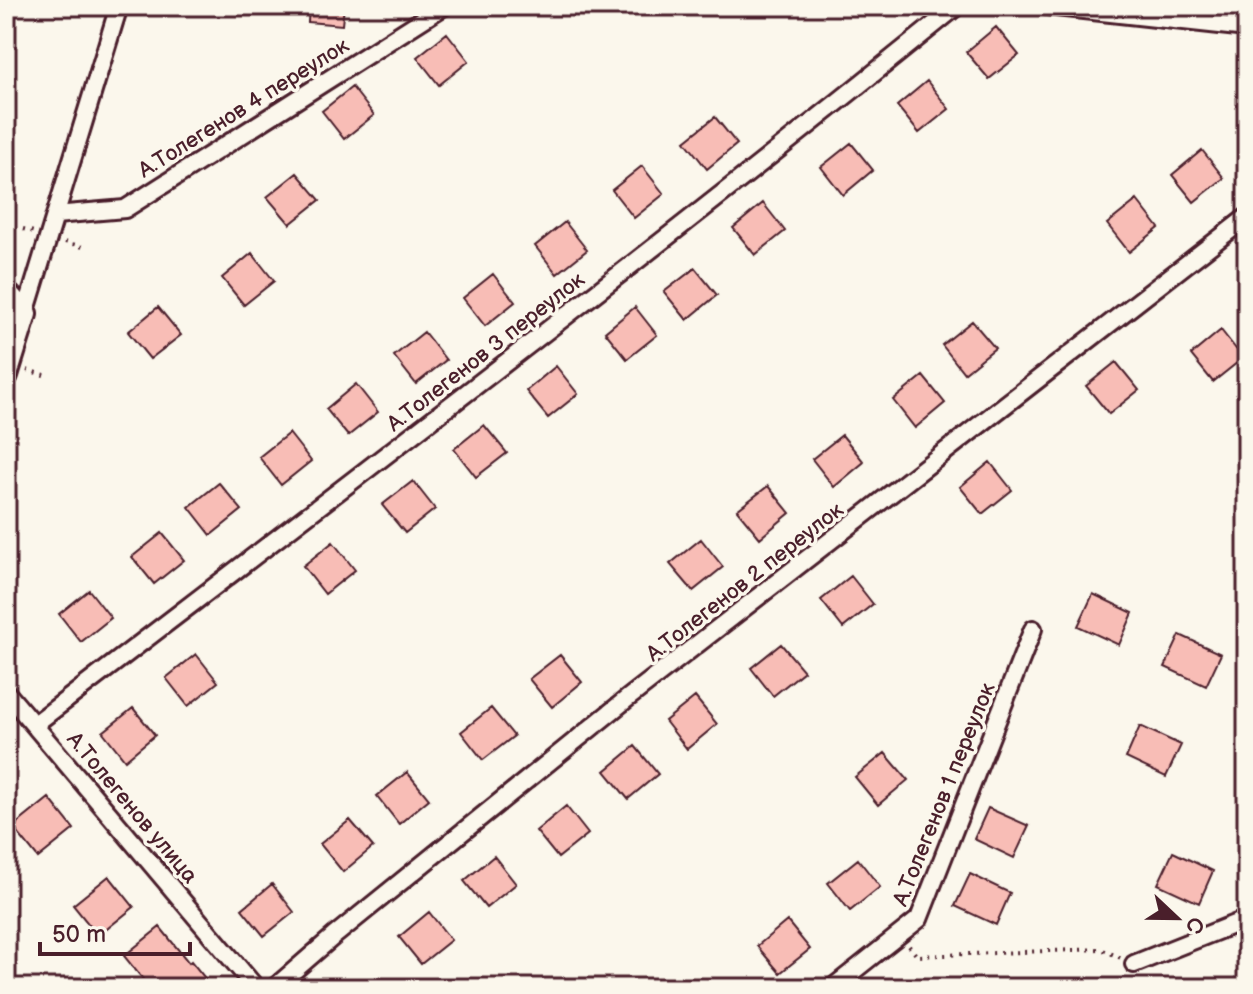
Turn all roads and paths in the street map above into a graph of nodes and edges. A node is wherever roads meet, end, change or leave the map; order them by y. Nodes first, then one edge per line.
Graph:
1 (119, 6) edge
2 (444, 6) edge
3 (957, 6) edge
4 (1047, 6) edge
5 (1247, 28) edge
6 (55, 215) junction
7 (1247, 217) edge
8 (6, 293) edge
9 (25, 314) junction
10 (6, 375) edge
11 (1033, 629) dead end
12 (6, 692) edge
13 (35, 724) junction
14 (1247, 919) edge
15 (900, 934) junction
16 (1134, 964) joint
17 (256, 988) edge
18 (274, 988) edge
19 (832, 988) edge

1 - 6 street
2 - 6 street, А.Толегенов 4 переулок
3 - 13 street, А.Толегенов 3 переулок
4 - 5 street
6 - 9 street
7 - 18 street, А.Толегенов 2 переулок
8 - 9 main road
9 - 10 main road
11 - 15 street, А.Толегенов 1 переулок
12 - 13 street, А.Толегенов улица
13 - 17 street, А.Толегенов улица
14 - 16 street
15 - 16 path
15 - 19 street, А.Толегенов 1 переулок

